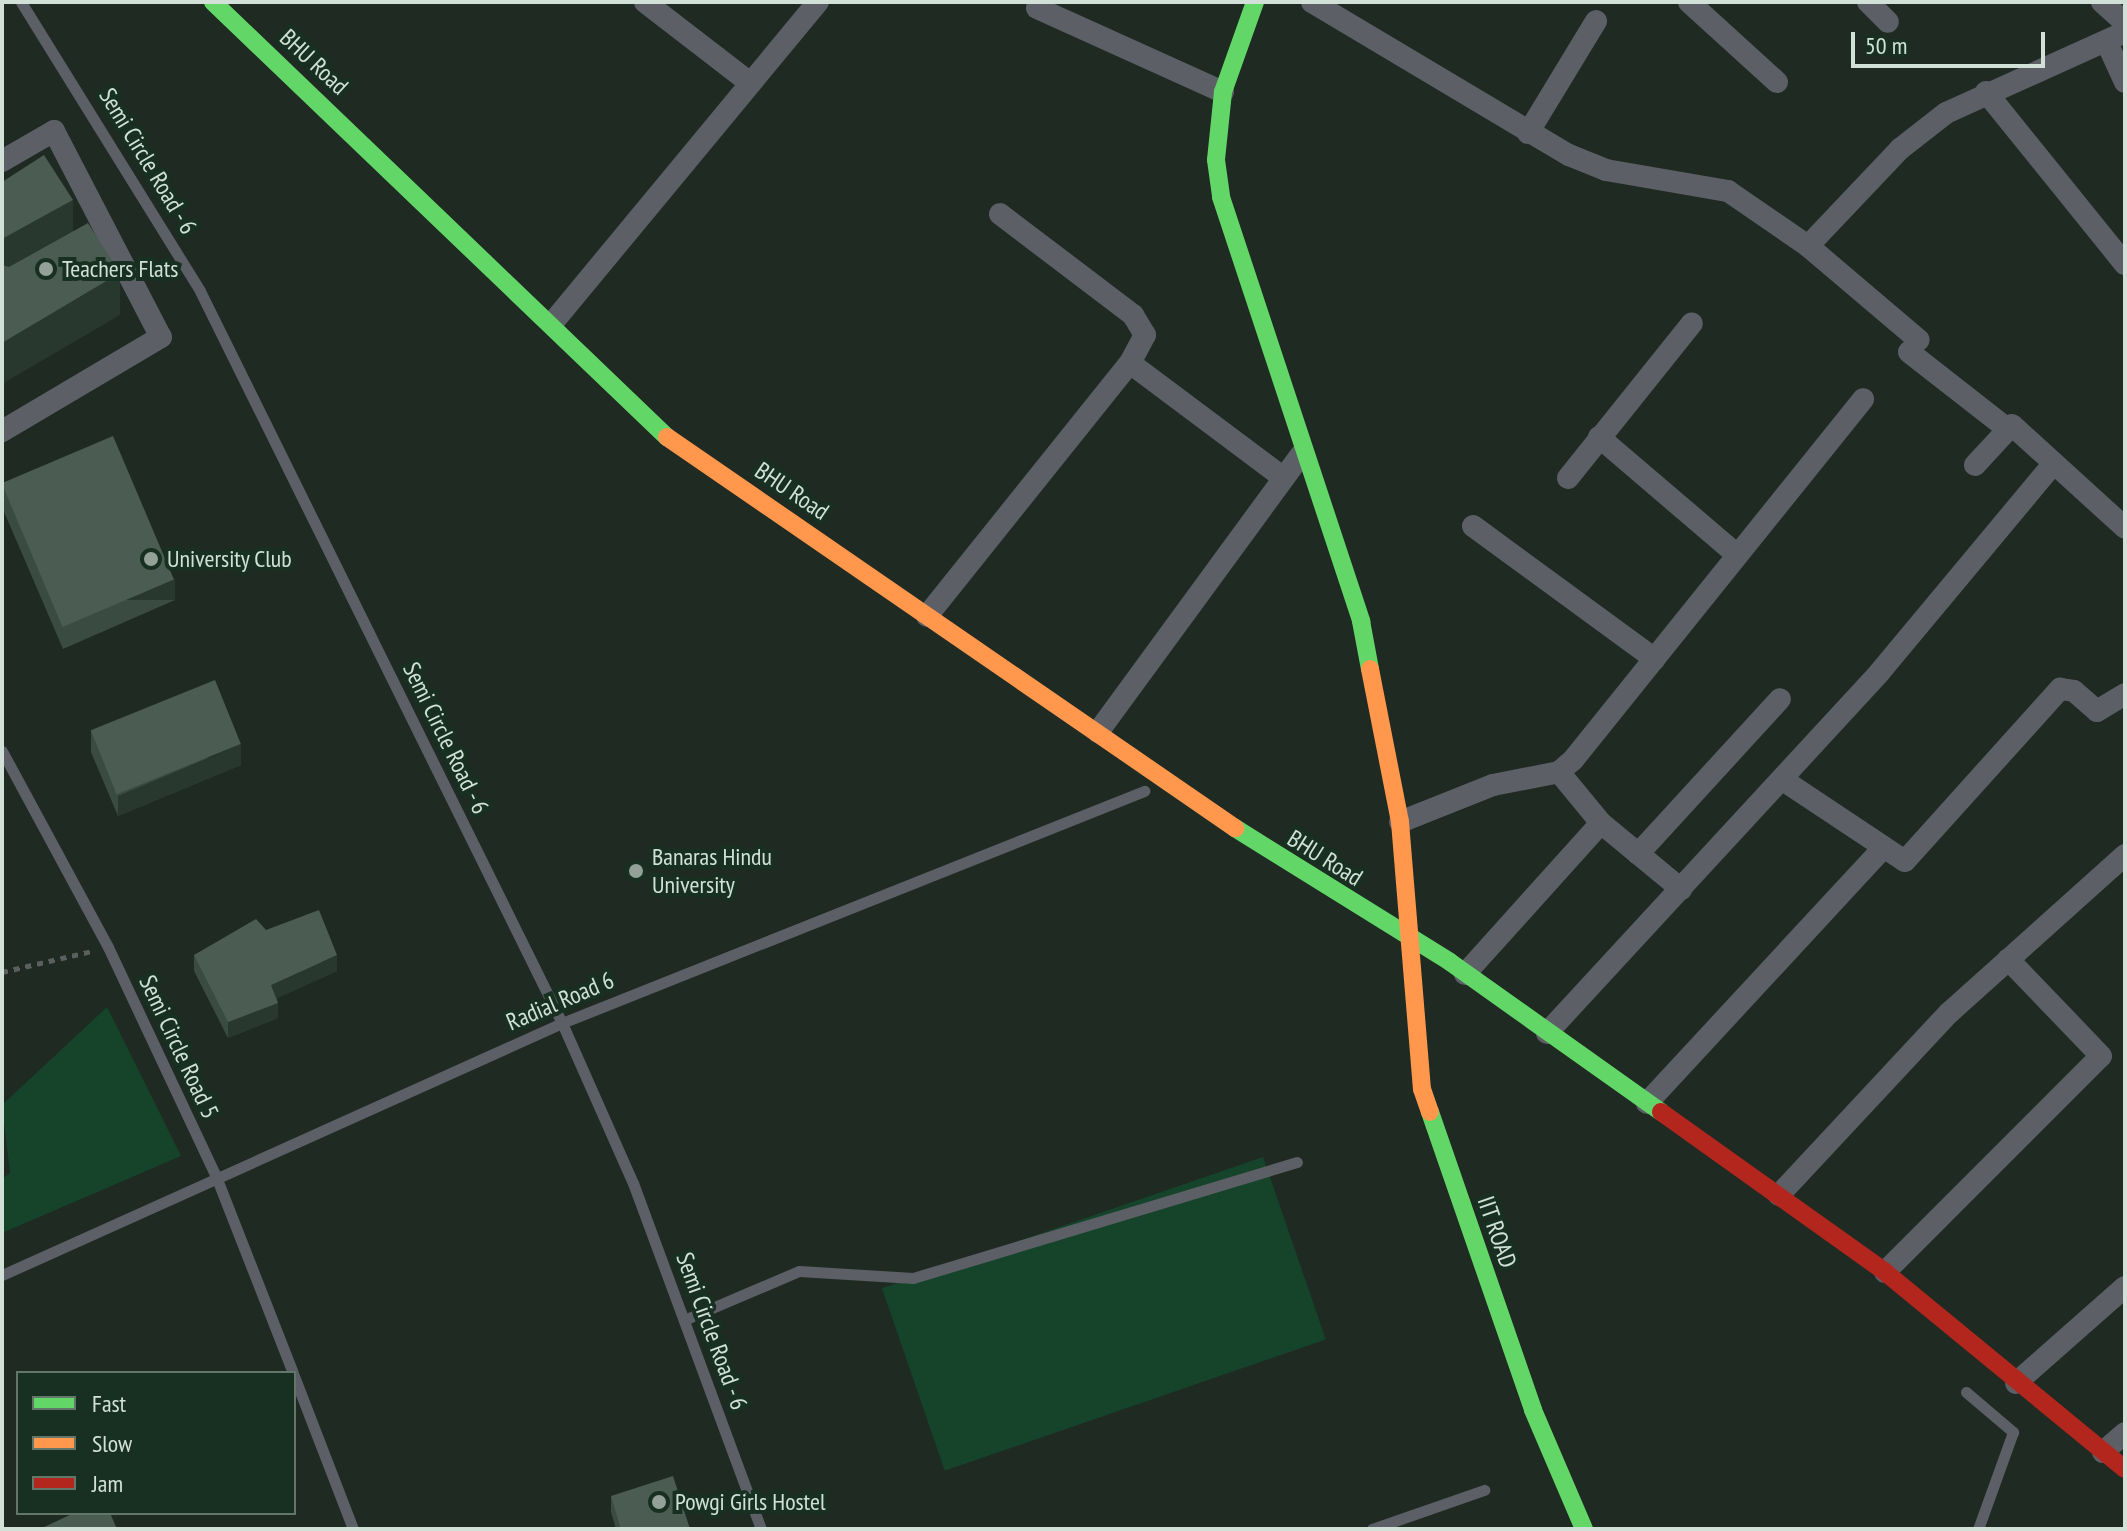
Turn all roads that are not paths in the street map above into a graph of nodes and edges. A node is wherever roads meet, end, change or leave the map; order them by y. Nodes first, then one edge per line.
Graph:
1 (21, 2) edge
2 (213, 2) edge
3 (645, 2) edge
4 (818, 2) edge
5 (1255, 2) edge
6 (1312, 2) edge
7 (1689, 2) edge
8 (1868, 2) edge
9 (2102, 2) edge
10 (1037, 8) dead end
11 (1596, 21) dead end
12 (1888, 22) dead end
13 (2125, 23) edge
14 (2116, 37) edge
15 (749, 82) junction
16 (1777, 82) dead end
17 (2125, 82) edge
18 (1223, 92) junction
19 (1986, 92) junction
20 (1528, 133) junction
21 (2, 161) edge
22 (1000, 214) dead end
23 (109, 237) junction
24 (1808, 246) junction
25 (82, 252) edge
26 (2125, 264) edge
27 (554, 321) junction
28 (1692, 323) dead end
29 (1130, 363) junction
30 (1863, 399) dead end
31 (2005, 427) junction
32 (2, 431) edge
33 (1599, 437) junction
34 (1301, 455) junction
35 (2053, 464) junction
36 (1975, 465) dead end
37 (1284, 478) junction
38 (1568, 478) dead end
39 (1473, 526) dead end
40 (2125, 528) edge
41 (1736, 554) junction
42 (927, 616) junction
43 (1655, 659) junction
44 (2125, 694) edge
45 (1780, 699) dead end
46 (1098, 732) junction
47 (2, 751) edge
48 (1559, 772) junction
49 (1783, 780) junction
50 (1144, 791) dead end
51 (1400, 822) junction
52 (1601, 823) junction
53 (1881, 850) junction
54 (1638, 854) junction
55 (2125, 855) edge
56 (1681, 889) junction
57 (1411, 939) junction
58 (2008, 959) junction
59 (1465, 974) junction
60 (562, 1023) junction
61 (1547, 1033) junction
62 (1647, 1103) junction
63 (1297, 1162) dead end
64 (217, 1179) junction
65 (1779, 1195) junction
66 (1885, 1272) junction
67 (2, 1275) edge
68 (2125, 1287) edge
69 (684, 1320) junction
70 (293, 1371) edge
71 (296, 1379) edge
72 (2016, 1383) junction
73 (1966, 1392) dead end
74 (2125, 1433) edge
75 (2103, 1452) junction
76 (2125, 1469) edge
77 (1484, 1490) dead end
78 (353, 1529) edge
79 (761, 1529) edge
80 (1372, 1529) edge
81 (1584, 1529) edge
82 (1978, 1529) edge

1 - 60 lane, Semi Circle Road - 6
2 - 27 street, BHU Road
3 - 15 street
4 - 15 street
5 - 18 street, IIT ROAD
6 - 20 street
7 - 16 street
8 - 12 street
9 - 13 street
10 - 18 street
11 - 20 street
14 - 17 street
14 - 19 street
15 - 27 street
18 - 34 street, IIT ROAD
19 - 24 street
19 - 26 street
20 - 24 street
21 - 23 street
22 - 29 street
23 - 25 street
23 - 32 street
24 - 31 street
27 - 42 street, BHU Road
28 - 33 street
29 - 37 street
29 - 42 street
30 - 41 street
31 - 35 street
31 - 36 street
33 - 38 street
33 - 41 street
34 - 37 street
34 - 51 street, IIT ROAD
35 - 40 street
35 - 49 street
37 - 46 street
39 - 43 street
41 - 43 street
42 - 46 street, BHU Road
43 - 48 street
44 - 53 street
45 - 54 street
46 - 57 street, BHU Road
47 - 64 lane, Semi Circle Road 5
48 - 51 street
48 - 52 street
49 - 53 street
49 - 56 street
50 - 60 lane, Radial Road 6
51 - 57 street, IIT ROAD
52 - 54 street
52 - 59 street
53 - 62 street
54 - 56 street
55 - 58 street
56 - 61 street
57 - 59 street, BHU Road
57 - 81 street, IIT ROAD
58 - 65 street
58 - 66 street
59 - 61 street, BHU Road
60 - 64 lane, Radial Road 6
60 - 69 lane, Semi Circle Road - 6
61 - 62 street, BHU Road
62 - 65 street, BHU Road
63 - 69 lane
64 - 67 lane, Radial Road 6
64 - 70 lane, Semi Circle Road 5
65 - 66 street, BHU Road
66 - 72 street, BHU Road
68 - 72 street
69 - 79 lane, Semi Circle Road - 6
71 - 78 lane, Semi Circle Road 5
72 - 75 street, BHU Road
73 - 82 lane
74 - 75 street
75 - 76 street, BHU Road
77 - 80 lane

